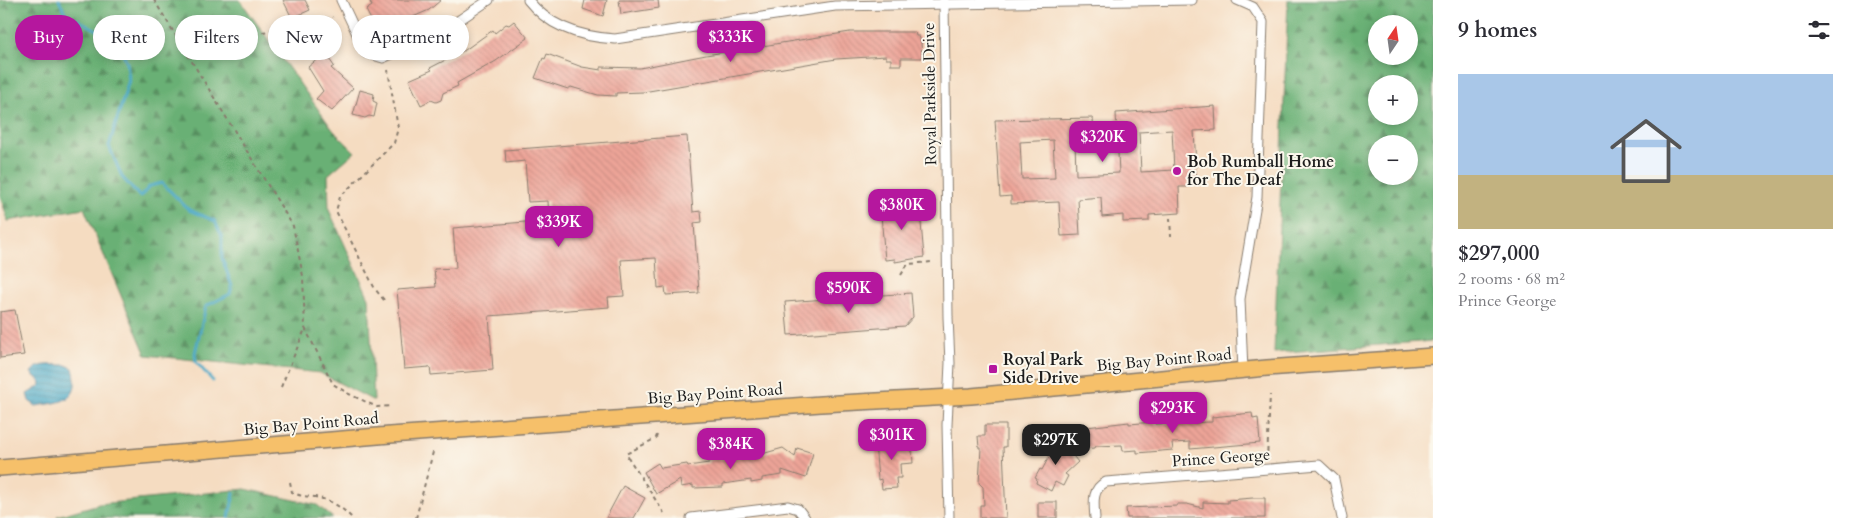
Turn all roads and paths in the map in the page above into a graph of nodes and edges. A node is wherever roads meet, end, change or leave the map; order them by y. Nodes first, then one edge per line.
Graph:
1 (154, 0) edge
2 (341, 0) edge
3 (489, 0) edge
4 (528, 0) edge
5 (1192, 0) edge
6 (1237, 0) edge
7 (944, 3) edge
8 (175, 35) edge
9 (190, 60) edge
10 (388, 70) dead end
11 (1170, 218) dead end
12 (1171, 236) dead end
13 (932, 262) dead end
14 (901, 275) dead end
15 (384, 300) dead end
16 (305, 328) junction
17 (1433, 356) edge
18 (1243, 371) junction
19 (281, 387) dead end
20 (1270, 395) dead end
21 (949, 397) junction
22 (390, 406) dead end
23 (657, 435) dead end
24 (433, 452) dead end
25 (1267, 462) dead end
26 (0, 468) edge
27 (290, 482) dead end
28 (664, 513) dead end
29 (352, 518) edge
30 (416, 518) edge
31 (691, 518) edge
32 (804, 518) edge
33 (949, 518) edge
34 (1095, 518) edge
35 (1342, 518) edge

1 - 8 path
2 - 3 street
4 - 7 street
5 - 7 street
6 - 18 street
7 - 21 street, Royal Parkside Drive
9 - 16 path
10 - 15 path
11 - 12 path
13 - 14 path
16 - 19 path
16 - 22 path
17 - 18 main road, Big Bay Point Road
18 - 21 main road, Big Bay Point Road
20 - 25 path
21 - 26 main road, Big Bay Point Road
21 - 33 street, Royal Parkside Drive
23 - 28 path
24 - 30 path
27 - 29 path
31 - 32 street
34 - 35 street, Prince George

